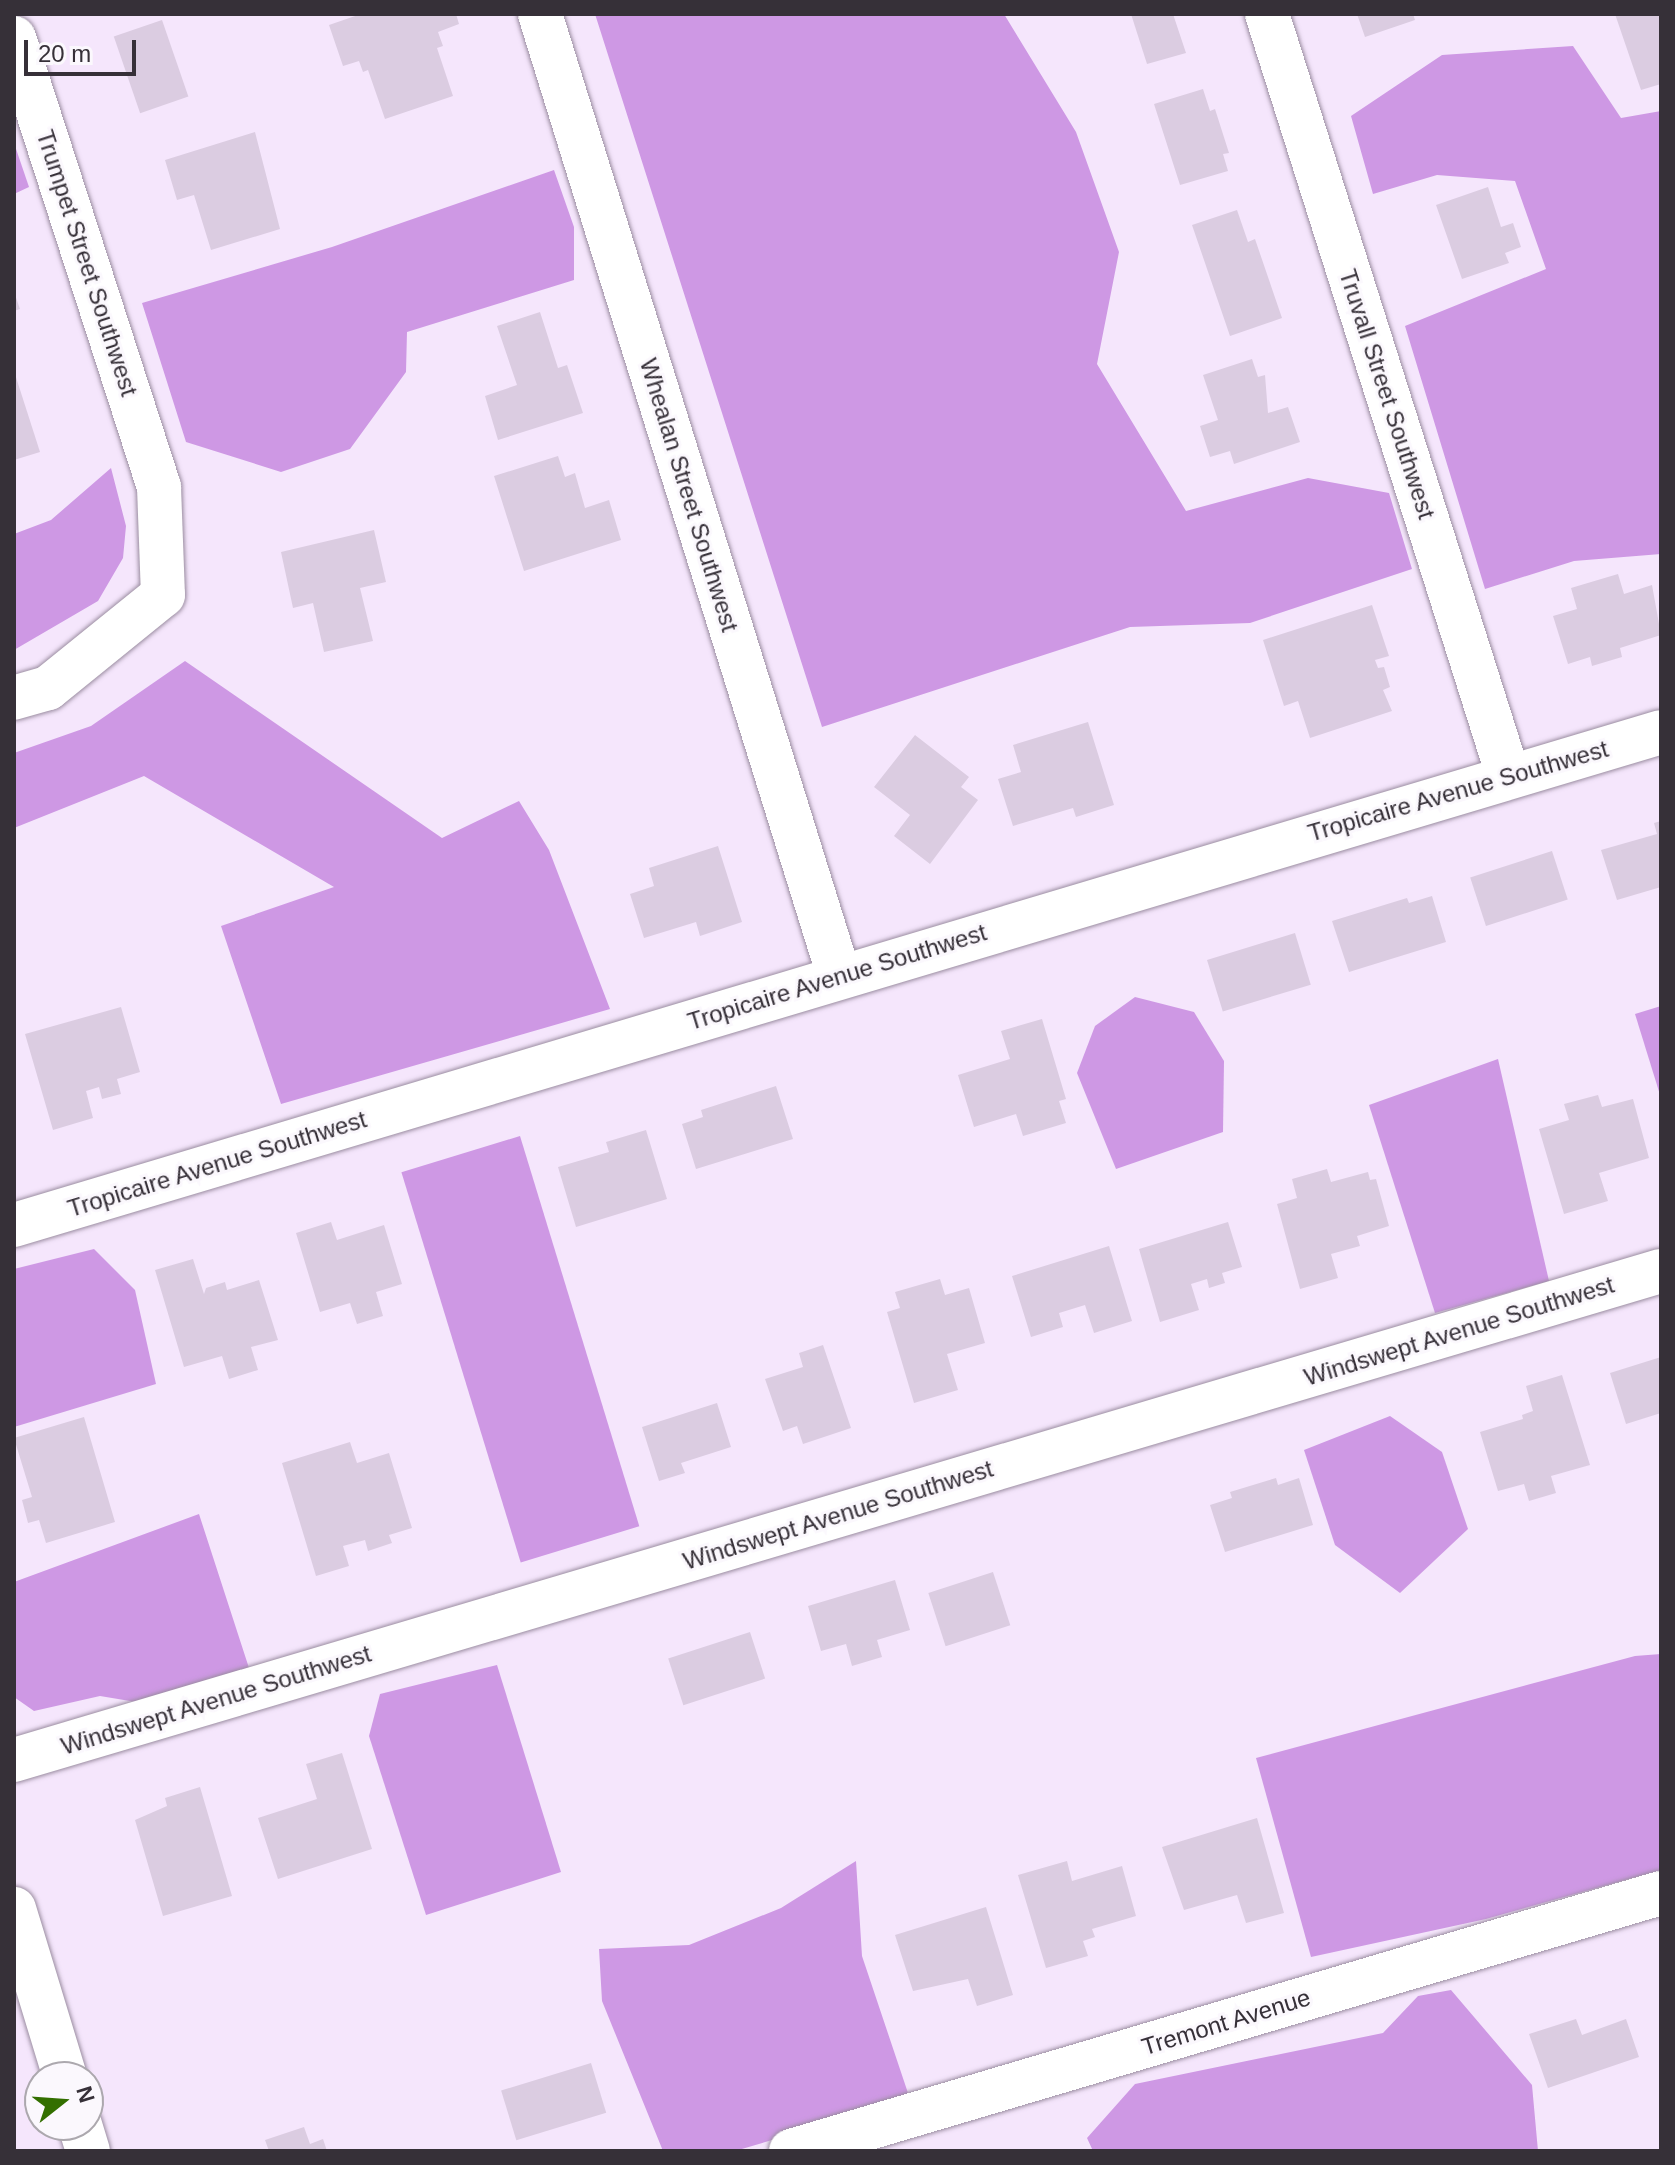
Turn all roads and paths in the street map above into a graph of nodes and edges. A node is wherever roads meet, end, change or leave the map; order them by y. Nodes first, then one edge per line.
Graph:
1 (540, 14) edge
2 (1267, 14) edge
3 (14, 38) edge
4 (14, 698) edge
5 (1661, 732) edge
6 (1508, 775) junction
7 (839, 976) junction
8 (14, 1225) edge
9 (1661, 1271) edge
10 (14, 1760) edge
11 (1661, 1893) edge
12 (14, 1909) edge
13 (60, 2061) edge
14 (791, 2151) edge

1 - 7 street, Whealan Street Southwest
2 - 6 street, Truvall Street Southwest
3 - 4 street, Trumpet Street Southwest
5 - 6 street, Tropicaire Avenue Southwest
6 - 7 street, Tropicaire Avenue Southwest
7 - 8 street, Tropicaire Avenue Southwest
9 - 10 street, Windswept Avenue Southwest
11 - 14 street, Tremont Avenue
12 - 13 street

